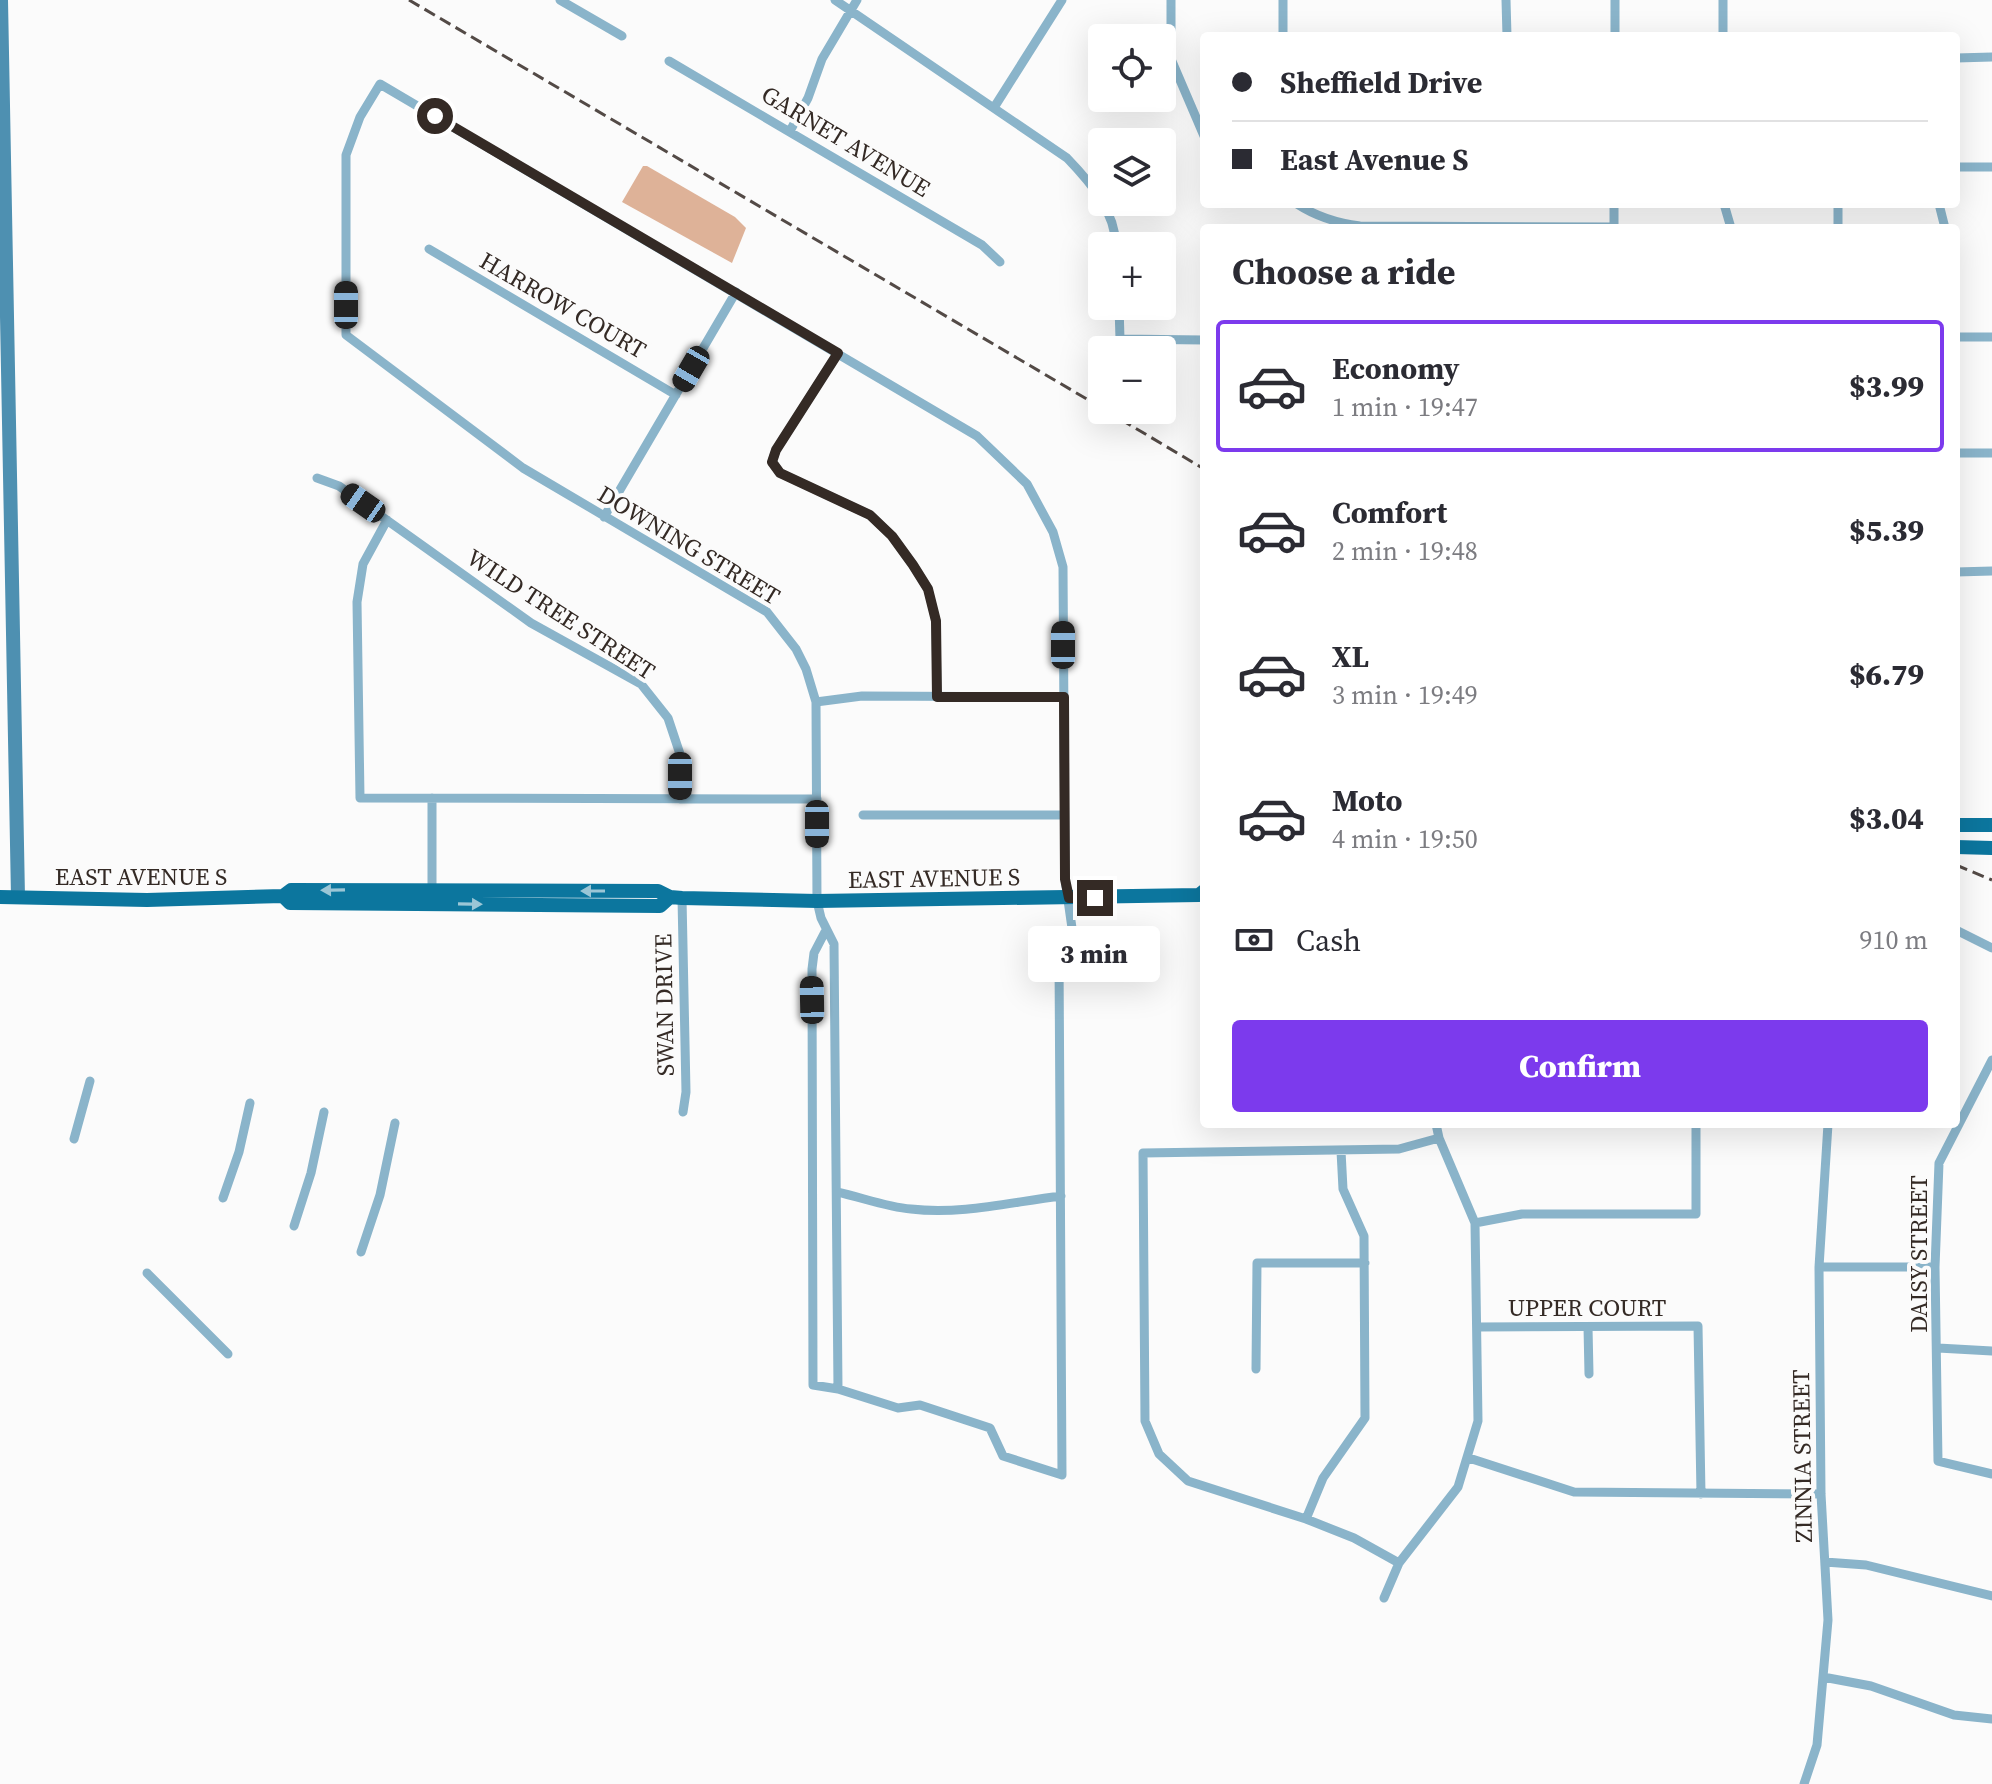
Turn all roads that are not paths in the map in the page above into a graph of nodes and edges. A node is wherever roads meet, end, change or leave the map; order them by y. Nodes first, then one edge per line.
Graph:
1 (1, 0) edge
2 (560, 0) edge
3 (835, 0) edge
4 (857, 0) edge
5 (1062, 0) edge
6 (1171, 0) edge
7 (1283, 0) edge
8 (1506, 0) edge
9 (1615, 0) edge
10 (1723, 0) edge
11 (851, 10) junction
12 (1283, 32) edge
13 (1507, 32) edge
14 (1615, 32) edge
15 (1723, 32) edge
16 (622, 36) dead end
17 (1992, 57) edge
18 (1960, 58) edge
19 (669, 61) dead end
20 (995, 106) junction
21 (1200, 127) edge
22 (790, 131) junction
23 (1960, 167) edge
24 (1992, 167) edge
25 (1303, 208) edge
26 (1343, 224) edge
27 (1115, 232) edge
28 (429, 249) dead end
29 (1000, 262) dead end
30 (736, 292) junction
31 (1119, 320) edge
32 (1960, 337) edge
33 (1992, 337) edge
34 (1200, 340) edge
35 (838, 353) junction
36 (676, 395) junction
37 (1960, 453) edge
38 (1992, 453) edge
39 (317, 478) dead end
40 (604, 517) junction
41 (387, 520) junction
42 (1992, 571) edge
43 (1960, 572) edge
44 (937, 697) junction
45 (1064, 697) junction
46 (816, 702) junction
47 (432, 798) junction
48 (680, 799) junction
49 (817, 799) junction
50 (863, 815) dead end
51 (1064, 815) junction
52 (1961, 825) edge
53 (1992, 825) edge
54 (1964, 847) edge
55 (1992, 848) edge
56 (433, 890) junction
57 (1200, 895) edge
58 (283, 896) junction
59 (0, 897) edge
60 (18, 897) junction
61 (676, 898) junction
62 (1069, 898) junction
63 (817, 901) junction
64 (363, 904) junction
65 (826, 930) junction
66 (1960, 932) edge
67 (1992, 948) edge
68 (1992, 1060) edge
69 (90, 1081) dead end
70 (1981, 1081) junction
71 (1992, 1086) edge
72 (250, 1103) dead end
73 (324, 1112) dead end
74 (683, 1112) dead end
75 (1960, 1122) edge
76 (395, 1123) dead end
77 (1437, 1128) edge
78 (1696, 1128) edge
79 (1828, 1128) edge
80 (1957, 1128) edge
81 (1439, 1138) junction
82 (74, 1139) dead end
83 (1341, 1151) junction
84 (837, 1192) junction
85 (1061, 1196) junction
86 (223, 1198) dead end
87 (1475, 1223) junction
88 (294, 1226) dead end
89 (361, 1252) dead end
90 (1365, 1263) junction
91 (1819, 1267) junction
92 (1935, 1267) junction
93 (147, 1273) dead end
94 (1478, 1327) junction
95 (1588, 1327) junction
96 (1938, 1348) junction
97 (1992, 1351) edge
98 (228, 1354) dead end
99 (1256, 1369) dead end
100 (1589, 1374) dead end
101 (838, 1389) junction
102 (1469, 1458) junction
103 (1992, 1474) edge
104 (1701, 1494) junction
105 (1821, 1494) junction
106 (1306, 1519) junction
107 (1825, 1562) junction
108 (1399, 1563) junction
109 (1992, 1596) edge
110 (1384, 1598) dead end
111 (1823, 1677) junction
112 (1992, 1719) edge
113 (1804, 1784) edge

1 - 60 main road
2 - 16 street
3 - 11 street
4 - 11 street
5 - 20 street
6 - 21 street
7 - 12 street
8 - 13 street
9 - 14 street
10 - 15 street
11 - 20 street
11 - 22 street
17 - 18 street
19 - 22 street, GARNET AVENUE
20 - 27 street
22 - 29 street, GARNET AVENUE
23 - 24 street
25 - 26 street
28 - 36 street, HARROW COURT
30 - 35 street
30 - 36 street
30 - 40 street, DOWNING STREET
31 - 34 street
32 - 33 street
35 - 44 street
35 - 45 street
36 - 40 street
37 - 38 street
39 - 41 street, WILD TREE STREET
40 - 46 street, DOWNING STREET
41 - 47 street
41 - 48 street, WILD TREE STREET
42 - 43 street
44 - 45 street
44 - 46 street
45 - 51 street
46 - 49 street, DOWNING STREET
47 - 48 street
47 - 56 street
48 - 49 street
49 - 63 street, DOWNING STREET
50 - 51 street
51 - 62 street
52 - 53 main road
54 - 55 main road
56 -> 58 main road, EAST AVENUE S
61 -> 56 main road, EAST AVENUE S
56 - 64 street
57 - 62 main road, EAST AVENUE S
58 - 60 main road, EAST AVENUE S
58 - 64 main road, EAST AVENUE S
59 - 60 main road, EAST AVENUE S
61 - 63 main road, EAST AVENUE S
64 -> 61 main road, EAST AVENUE S
61 - 74 street, SWAN DRIVE
62 - 63 main road, EAST AVENUE S
62 - 85 street
63 - 65 street, DOWNING STREET
65 - 84 street, DOWNING STREET
65 - 101 street
66 - 67 street
68 - 70 street, DAISY STREET
69 - 82 street
70 - 71 street
70 - 75 street, DAISY STREET
72 - 86 street
73 - 88 street
76 - 89 street
77 - 81 street
78 - 87 street
79 - 91 street, ZINNIA STREET
80 - 92 street, DAISY STREET
81 - 83 street
81 - 87 street
83 - 90 street
83 - 106 street
84 - 85 street
84 - 101 street, DOWNING STREET
85 - 101 street
87 - 94 street
90 - 99 street
90 - 106 street
91 - 92 street
91 - 105 street, ZINNIA STREET
92 - 96 street, DAISY STREET
93 - 98 street
94 - 95 street, UPPER COURT
94 - 102 street
95 - 100 street
95 - 104 street, UPPER COURT
96 - 97 street
96 - 103 street, DAISY STREET
102 - 104 street
102 - 108 street
104 - 105 street
105 - 107 street, ZINNIA STREET
106 - 108 street
107 - 109 street
107 - 111 street, ZINNIA STREET
108 - 110 street
111 - 112 street
111 - 113 street, ZINNIA STREET

